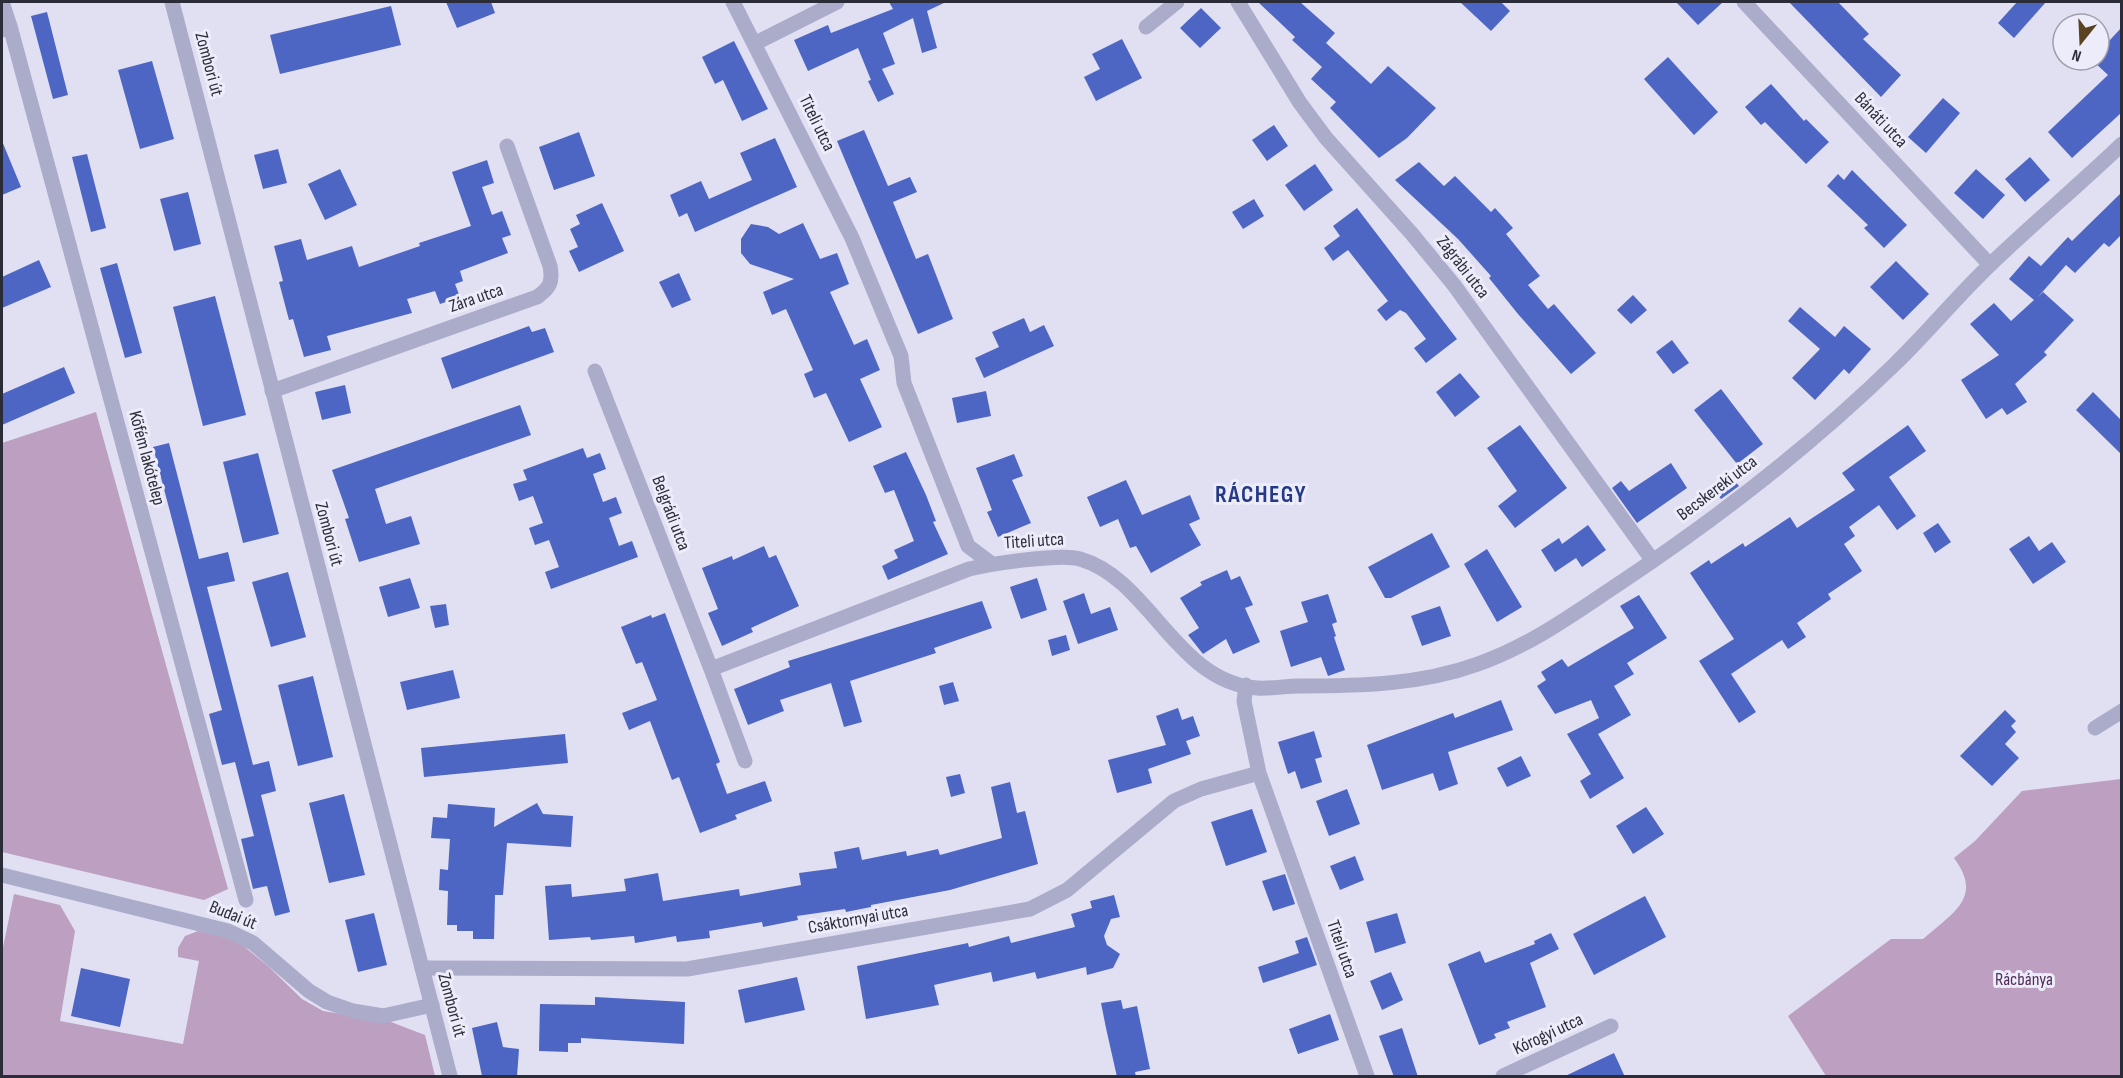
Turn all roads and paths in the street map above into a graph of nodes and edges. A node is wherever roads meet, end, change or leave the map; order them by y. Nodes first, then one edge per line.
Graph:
1 (2, 2) edge
2 (172, 2) edge
3 (733, 2) edge
4 (837, 2) edge
5 (1177, 2) edge
6 (1238, 2) edge
7 (1744, 2) edge
8 (1146, 27) dead end
9 (6, 28) edge
10 (756, 43) junction
11 (2121, 144) edge
12 (507, 146) dead end
13 (1990, 265) junction
14 (595, 371) dead end
15 (272, 391) junction
16 (1653, 561) junction
17 (992, 564) junction
18 (711, 669) junction
19 (1246, 685) junction
20 (2121, 711) edge
21 (2095, 728) dead end
22 (744, 761) dead end
23 (1259, 773) junction
24 (2, 875) edge
25 (246, 900) dead end
26 (422, 968) junction
27 (432, 1005) junction
28 (1611, 1026) dead end
29 (450, 1077) edge
30 (1367, 1077) edge
31 (1503, 1077) edge

1 - 9 street, Köfém lakótelep
2 - 15 street, Zombori út
3 - 10 street, Titeli utca
4 - 10 street
5 - 8 street
6 - 16 street, Zágrábi utca
7 - 13 street, Bánáti utca
9 - 25 street, Köfém lakótelep
10 - 17 street, Titeli utca
11 - 13 street, Becskereki utca
12 - 15 street, Zára utca
13 - 16 street, Becskereki utca
14 - 18 street, Belgrádi utca
15 - 26 street, Zombori út
16 - 19 street, Becskereki utca
17 - 18 street
17 - 19 street, Titeli utca
18 - 22 street, Belgrádi utca
19 - 23 street, Titeli utca
20 - 21 street
23 - 26 street, Csáktornyai utca
23 - 30 street, Titeli utca
24 - 27 street, Budai út
26 - 27 street, Zombori út
27 - 29 street, Zombori út
28 - 31 street, Kórogyi utca

